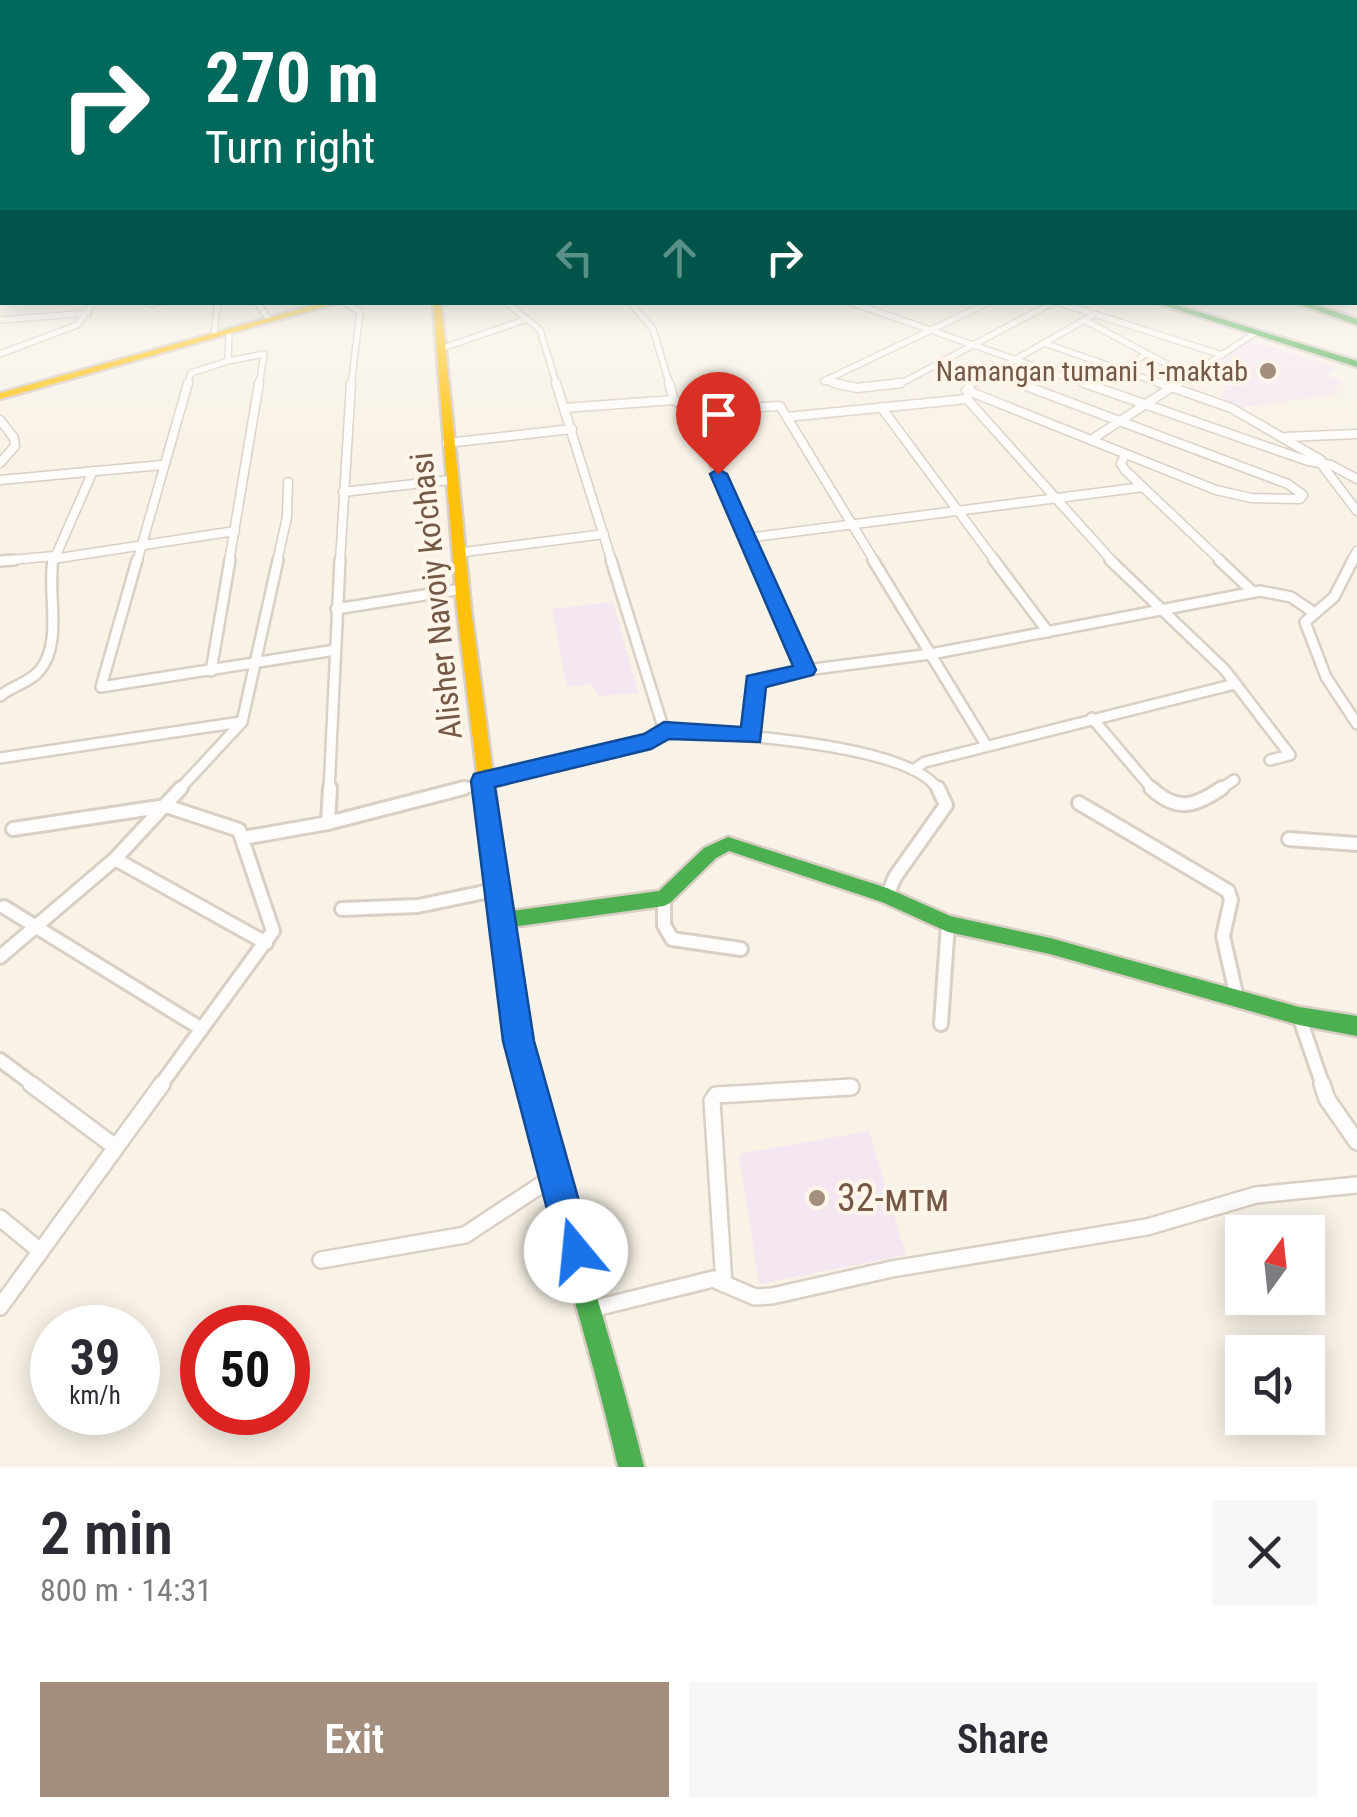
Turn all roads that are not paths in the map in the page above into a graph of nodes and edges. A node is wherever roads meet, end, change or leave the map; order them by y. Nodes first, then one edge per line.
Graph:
1 (45, 316) edge
2 (84, 316) edge
3 (220, 316) edge
4 (273, 316) edge
5 (285, 316) edge
6 (359, 316) edge
7 (438, 316) edge
8 (524, 316) edge
9 (642, 316) edge
10 (886, 316) edge
11 (962, 316) edge
12 (1028, 316) edge
13 (1090, 316) edge
14 (1103, 316) edge
15 (1203, 316) edge
16 (1215, 316) edge
17 (268, 318) joint
18 (527, 319) junction
19 (0, 320) edge
20 (1084, 320) junction
21 (936, 330) junction
22 (222, 333) junction
23 (1255, 333) junction
24 (1044, 343) junction
25 (974, 345) junction
26 (440, 350) junction
27 (0, 354) edge
28 (1146, 354) junction
29 (1222, 355) junction
30 (1017, 358) junction
31 (228, 361) junction
32 (1357, 362) edge
33 (1120, 371) junction
34 (990, 373) junction
35 (1189, 376) junction
36 (1167, 387) junction
37 (0, 395) edge
38 (966, 395) junction
39 (674, 400) junction
40 (1143, 403) junction
41 (882, 407) junction
42 (565, 408) junction
43 (690, 411) junction
44 (787, 416) junction
45 (0, 420) edge
46 (1118, 421) junction
47 (572, 429) junction
48 (1357, 434) edge
49 (1284, 437) junction
50 (1091, 440) junction
51 (447, 443) junction
52 (1125, 454) junction
53 (0, 463) edge
54 (162, 465) junction
55 (1327, 465) junction
56 (93, 471) junction
57 (1357, 478) edge
58 (0, 480) edge
59 (450, 480) junction
60 (288, 482) dead end
61 (1142, 487) junction
62 (343, 492) junction
63 (1057, 499) junction
64 (1357, 511) edge
65 (957, 512) junction
66 (855, 525) junction
67 (234, 531) junction
68 (604, 534) junction
69 (747, 538) junction
70 (139, 546) junction
71 (1357, 551) edge
72 (457, 554) junction
73 (54, 557) junction
74 (0, 561) edge
75 (462, 589) junction
76 (1252, 592) junction
77 (1158, 608) junction
78 (336, 609) junction
79 (1313, 612) junction
80 (1048, 632) junction
81 (335, 650) junction
82 (931, 654) junction
83 (256, 664) junction
84 (211, 670) junction
85 (806, 670) junction
86 (1236, 684) junction
87 (0, 696) edge
88 (1092, 718) junction
89 (242, 722) junction
90 (1357, 724) edge
91 (664, 730) junction
92 (752, 736) junction
93 (986, 746) junction
94 (0, 758) edge
95 (1270, 760) dead end
96 (916, 768) junction
97 (1234, 780) dead end
98 (482, 781) junction
99 (1080, 803) dead end
100 (166, 806) junction
101 (328, 823) junction
102 (13, 829) dead end
103 (243, 838) junction
104 (1289, 840) dead end
105 (1357, 844) edge
106 (115, 859) junction
107 (500, 889) junction
108 (887, 896) junction
109 (664, 898) junction
110 (4, 907) dead end
111 (342, 910) dead end
112 (504, 920) junction
113 (948, 924) junction
114 (36, 926) junction
115 (266, 943) junction
116 (741, 949) dead end
117 (0, 957) edge
118 (1237, 998) junction
119 (1299, 1016) junction
120 (941, 1024) dead end
121 (1357, 1026) edge
122 (200, 1028) junction
123 (0, 1060) edge
124 (851, 1087) dead end
125 (1357, 1142) edge
126 (114, 1146) junction
127 (553, 1176) junction
128 (1357, 1185) edge
129 (0, 1218) edge
130 (40, 1250) junction
131 (321, 1260) dead end
132 (724, 1284) junction
133 (0, 1307) edge
134 (592, 1309) junction
135 (631, 1467) edge

1 - 19 street
2 - 27 street
3 - 22 street
4 - 17 main road
5 - 22 main road
6 - 62 street
7 - 26 main road, Alisher Navoiy ko'chasi
8 - 18 street
9 - 39 street
10 - 21 street
11 - 21 street
12 - 25 street
13 - 20 street
14 - 29 street
15 - 23 main road
16 - 32 main road
17 - 22 main road
18 - 26 street
18 - 42 street
20 - 24 street
20 - 28 street
21 - 25 street
21 - 25 street
22 - 31 street
22 - 37 main road
23 - 29 street
23 - 32 main road
24 - 30 street
24 - 33 street
25 - 30 street
26 - 51 main road, Alisher Navoiy ko'chasi
28 - 33 street
28 - 35 street
29 - 35 street
30 - 34 street
30 - 40 street
31 - 54 street
31 - 67 street
33 - 36 street
34 - 38 street
34 - 46 street
35 - 36 street
36 - 40 street
36 - 49 street
38 - 41 street
38 - 50 street
38 - 63 street
39 - 42 street
39 - 43 street
40 - 46 street
40 - 55 street
41 - 44 street
41 - 65 street
42 - 47 street
43 - 44 street
43 - 69 street
44 - 66 street
45 - 53 street
46 - 50 street
46 - 52 street
47 - 51 street
47 - 68 street
48 - 49 street
49 - 55 street
50 - 52 street
51 - 59 main road, Alisher Navoiy ko'chasi
52 - 61 street
54 - 56 street
54 - 70 street
55 - 57 street
55 - 64 street
56 - 58 street
56 - 73 street
59 - 62 street
59 - 72 main road, Alisher Navoiy ko'chasi
60 - 83 street
61 - 63 street
61 - 76 street
62 - 78 street
63 - 65 street
63 - 77 street
65 - 66 street
65 - 80 street
66 - 69 street
66 - 82 street
67 - 70 street
67 - 84 street
68 - 72 street
68 - 91 street
69 - 85 street
70 - 73 street
70 - 84 street
71 - 79 street
72 - 75 main road, Alisher Navoiy ko'chasi
73 - 74 street
73 - 87 street
75 - 78 street
75 - 98 main road, Alisher Navoiy ko'chasi
76 - 77 street
76 - 79 street
77 - 80 street
77 - 86 street
78 - 81 street
79 - 90 street
80 - 82 street
81 - 83 street
81 - 101 street
82 - 85 street
82 - 93 street
83 - 84 street
83 - 89 street
85 - 92 street
86 - 88 street
86 - 95 street
88 - 93 street
88 - 97 street
89 - 94 street
89 - 100 street
91 - 92 street
91 - 98 street
92 - 96 street
93 - 96 street
96 - 108 street
98 - 101 street
98 - 107 main road, Alisher Navoiy ko'chasi
99 - 118 street
100 - 102 street
100 - 103 street
100 - 106 street
101 - 103 street
103 - 115 street
104 - 105 street
106 - 114 street
106 - 115 street
107 - 111 street
107 - 112 main road, Alisher Navoiy ko'chasi
108 - 109 main road
108 - 113 main road
109 - 112 main road
109 - 116 street
110 - 114 street
112 - 127 main road, Alisher Navoiy ko'chasi
113 - 118 main road
113 - 120 street
114 - 117 street
114 - 122 street
115 - 122 street
118 - 119 main road
119 - 121 main road
119 - 125 street
122 - 126 street
123 - 126 street
124 - 132 street
126 - 130 street
127 - 131 street
127 - 134 main road, Alisher Navoiy ko'chasi
128 - 132 street
129 - 130 street
130 - 133 street
132 - 134 street
134 - 135 main road, Alisher Navoiy ko'chasi

